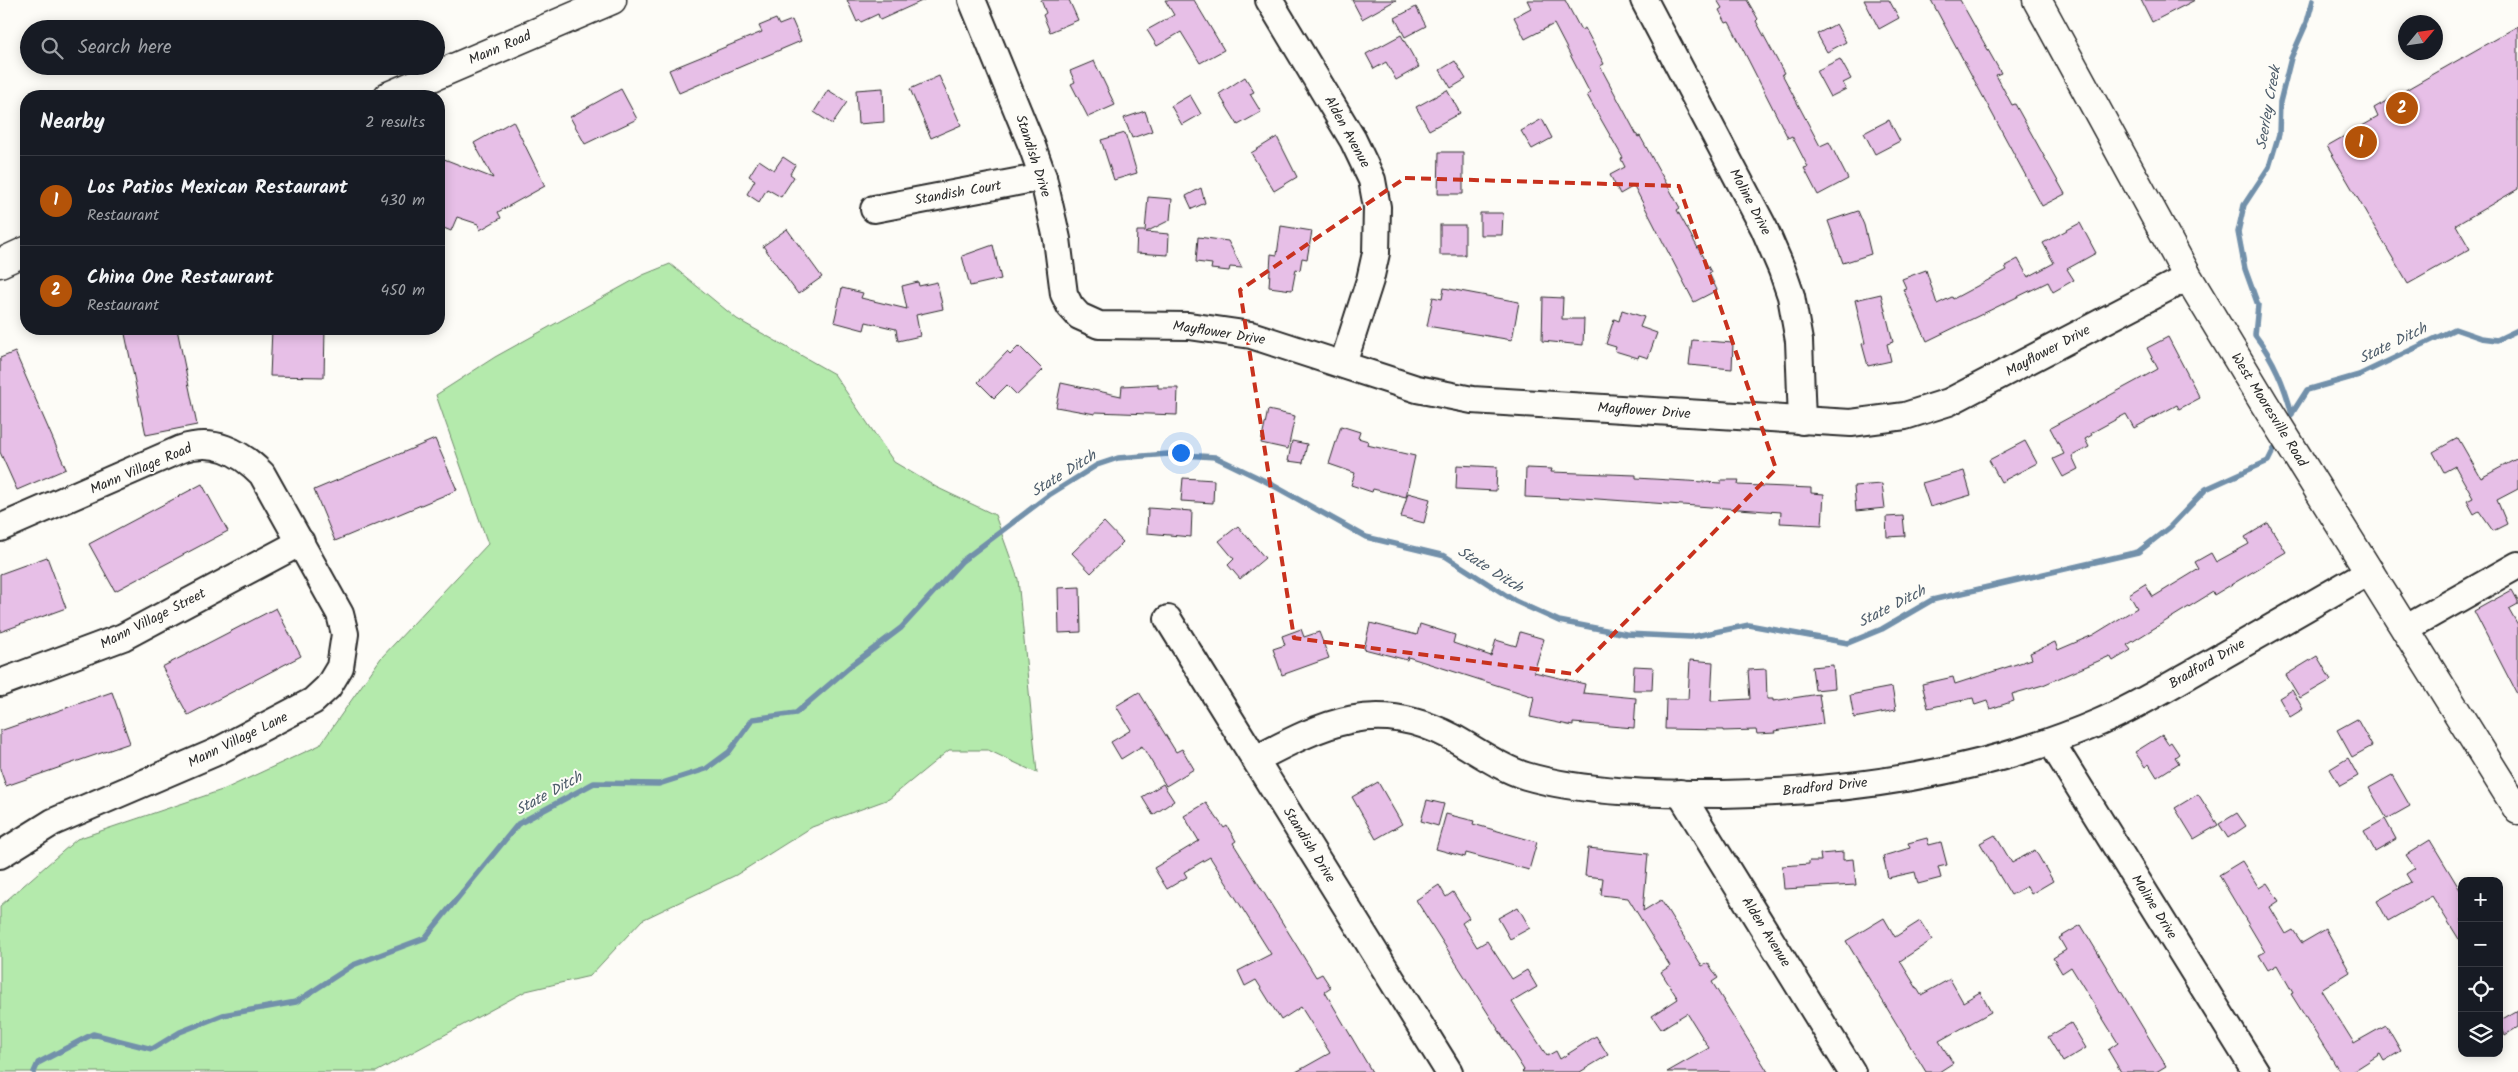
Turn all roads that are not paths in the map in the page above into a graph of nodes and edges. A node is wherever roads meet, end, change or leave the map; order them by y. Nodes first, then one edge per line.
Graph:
1 (612, 0) edge
2 (972, 0) edge
3 (1269, 0) edge
4 (1644, 0) edge
5 (2038, 0) edge
6 (445, 72) edge
7 (437, 75) edge
8 (402, 90) edge
9 (1042, 177) junction
10 (874, 209) dead end
11 (20, 254) edge
12 (0, 263) edge
13 (2188, 277) junction
14 (1078, 316) joint
15 (1343, 364) junction
16 (1802, 421) junction
17 (0, 528) edge
18 (301, 542) junction
19 (2518, 565) edge
20 (2370, 571) junction
21 (1168, 619) dead end
22 (2405, 629) junction
23 (0, 683) edge
24 (2051, 742) junction
25 (1256, 759) junction
26 (1680, 792) junction
27 (2518, 810) edge
28 (0, 855) edge
29 (1449, 1072) edge
30 (1852, 1072) edge
31 (2256, 1072) edge

1 - 6 main road, Mann Road
2 - 9 street, Standish Drive
3 - 15 street, Alden Avenue
4 - 16 street, Moline Drive
5 - 13 main road, West Mooresville Road
7 - 8 main road, Mann Road
9 - 10 street, Standish Court
9 - 14 street, Standish Drive
11 - 12 main road
13 - 16 street, Mayflower Drive
13 - 20 main road, West Mooresville Road
14 - 15 street, Mayflower Drive
15 - 16 street, Mayflower Drive
17 - 18 street, Mann Village Road
18 - 23 street, Mann Village Street
18 - 28 street, Mann Village Lane
19 - 22 street
20 - 22 main road, West Mooresville Road
20 - 24 street, Bradford Drive
21 - 25 street, Standish Drive
22 - 27 main road, West Mooresville Road
24 - 26 street, Bradford Drive
24 - 31 street, Moline Drive
25 - 26 street, Bradford Drive
25 - 29 street, Standish Drive
26 - 30 street, Alden Avenue

